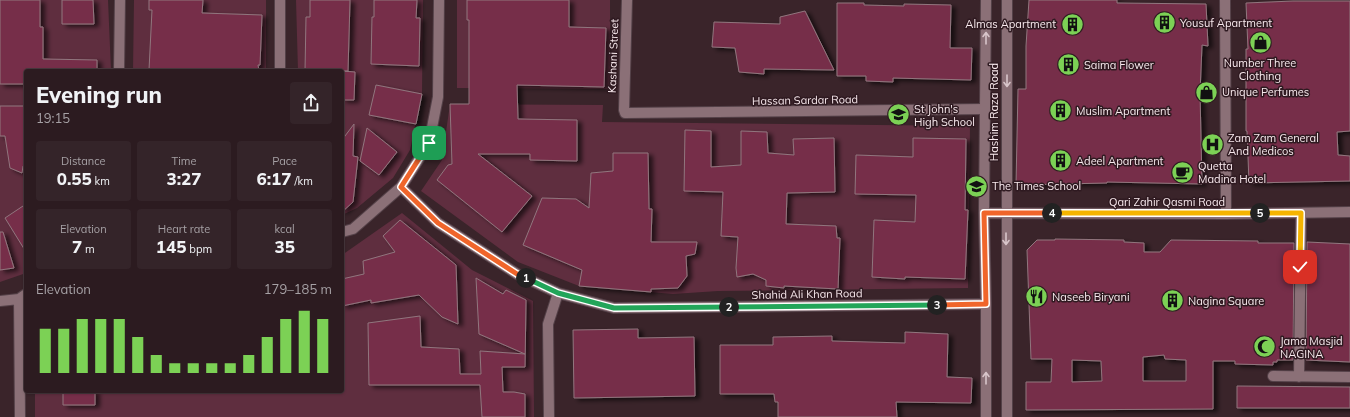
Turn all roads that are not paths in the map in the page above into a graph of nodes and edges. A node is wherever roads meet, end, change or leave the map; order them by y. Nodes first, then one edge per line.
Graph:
1 (120, 0) edge
2 (280, 0) edge
3 (439, 0) edge
4 (627, 0) edge
5 (986, 0) edge
6 (1007, 0) edge
7 (1225, 0) edge
8 (119, 69) edge
9 (280, 69) edge
10 (985, 109) junction
11 (625, 113) joint
12 (401, 187) junction
13 (1350, 212) edge
14 (984, 213) junction
15 (1006, 213) junction
16 (1301, 213) junction
17 (1226, 214) junction
18 (344, 231) edge
19 (558, 293) junction
20 (23, 297) edge
21 (0, 301) edge
22 (986, 304) junction
23 (1273, 376) dead end
24 (1299, 377) junction
25 (1350, 377) edge
26 (20, 417) edge
27 (549, 417) edge
28 (986, 417) edge
29 (1007, 417) edge

1 - 8 street
2 - 9 street
3 - 12 street
4 - 11 street, Kashani Street
10 -> 5 street, Hashim Raza Road
6 -> 15 street, Hashim Raza Road
7 - 17 street
10 - 11 street, Hassan Sardar Road
10 - 14 street, Hashim Raza Road
12 - 18 street
12 - 19 street, Shahid Ali Khan Road
13 - 16 street, Qari Zahir Qasmi Road
14 - 15 street, Qari Zahir Qasmi Road
14 - 22 street, Hashim Raza Road
15 - 17 street, Qari Zahir Qasmi Road
15 -> 29 street, Hashim Raza Road
16 - 17 street, Qari Zahir Qasmi Road
16 - 24 street
19 - 22 street, Shahid Ali Khan Road
19 - 27 street
20 - 21 street
20 - 26 street
28 -> 22 street, Hashim Raza Road
23 - 24 street
24 - 25 street

